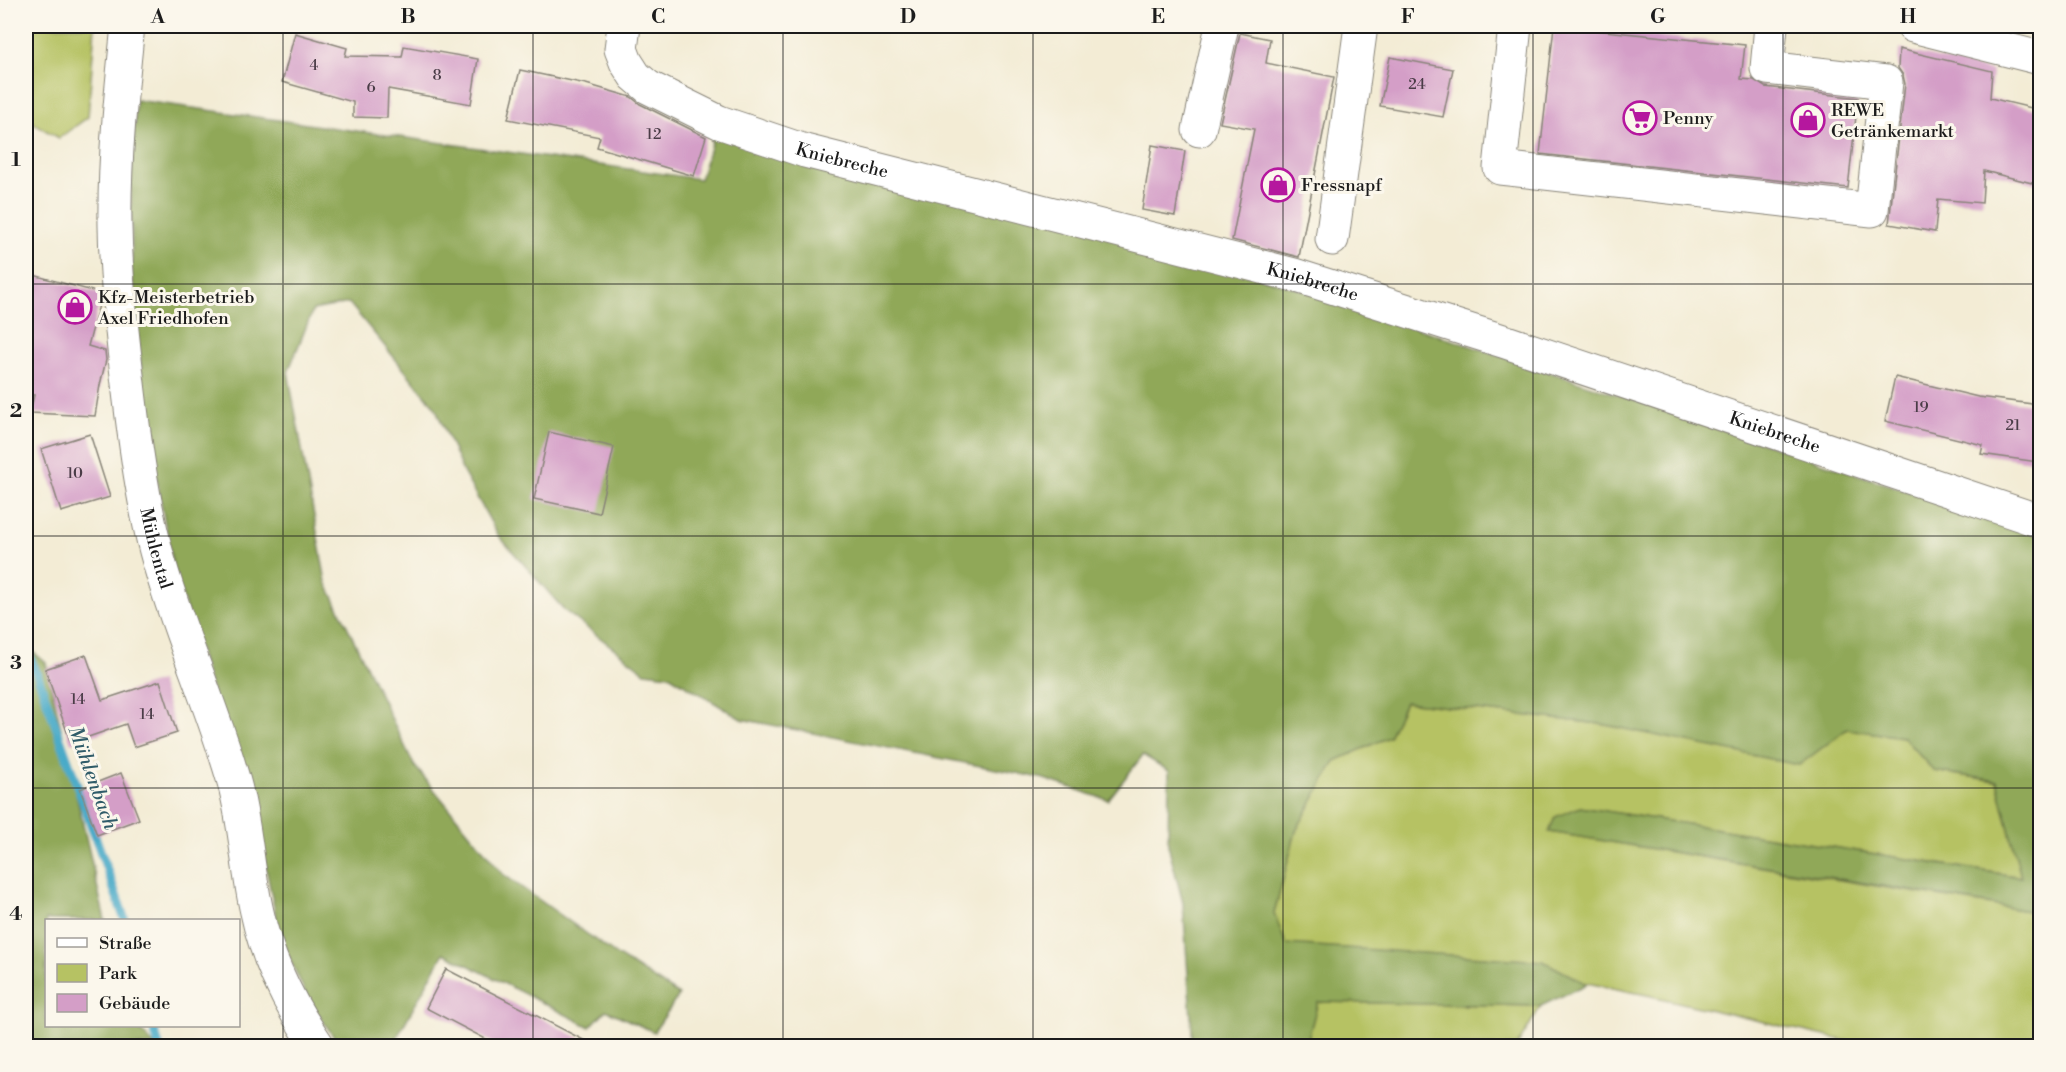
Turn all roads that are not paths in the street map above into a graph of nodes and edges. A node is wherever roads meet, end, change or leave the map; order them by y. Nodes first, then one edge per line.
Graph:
1 (128, 26) edge
2 (624, 26) edge
3 (1222, 26) edge
4 (1360, 26) edge
5 (1515, 26) edge
6 (1771, 26) edge
7 (1913, 26) edge
8 (2040, 58) edge
9 (1199, 130) dead end
10 (1332, 239) dead end
11 (2040, 521) edge
12 (318, 1047) edge

1 - 12 street, Mühlental
2 - 11 street, Kniebreche
3 - 9 street
4 - 10 street
5 - 6 street
7 - 8 street

